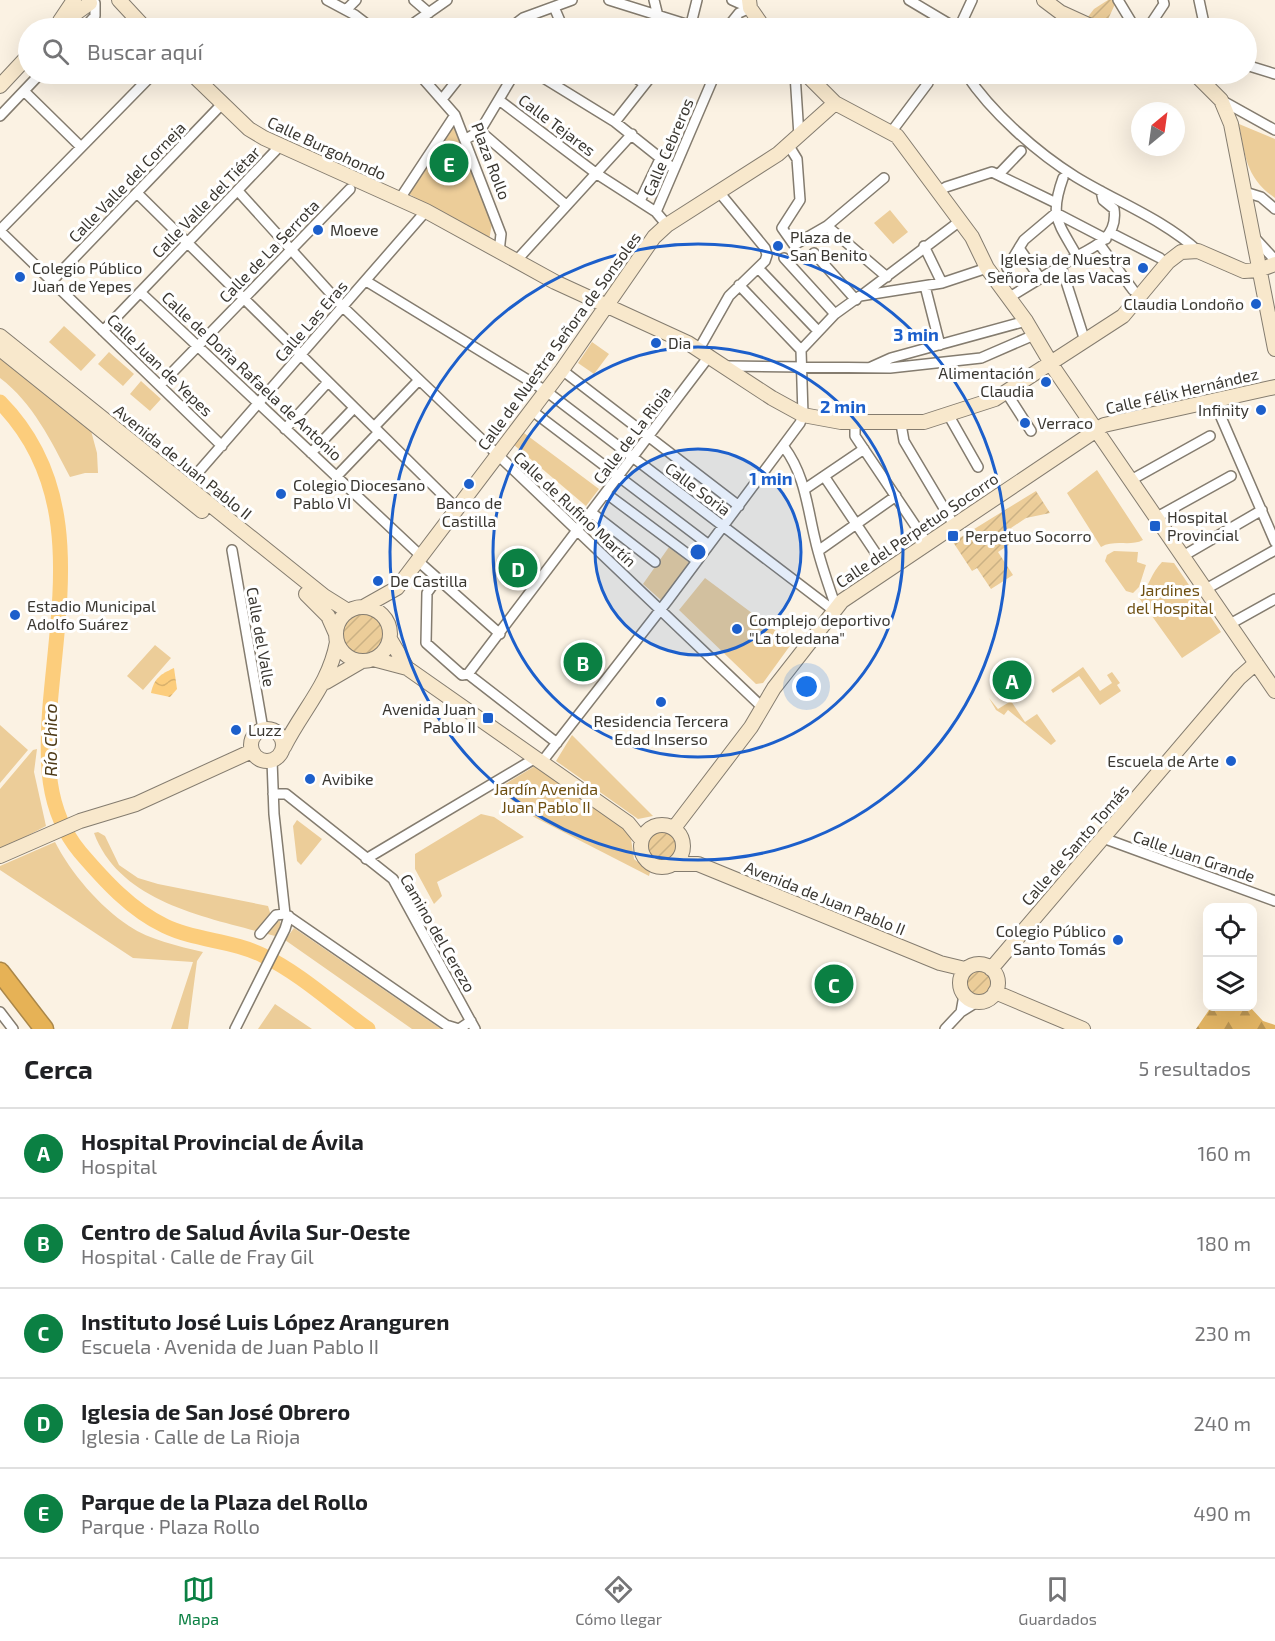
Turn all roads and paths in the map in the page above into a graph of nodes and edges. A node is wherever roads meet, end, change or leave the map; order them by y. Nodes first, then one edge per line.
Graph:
1 (74, 0) edge
2 (327, 0) edge
3 (356, 0) edge
4 (414, 0) edge
5 (447, 0) edge
6 (572, 0) edge
7 (609, 0) edge
8 (654, 0) edge
9 (697, 0) edge
10 (732, 0) edge
11 (909, 0) edge
12 (972, 0) edge
13 (1044, 0) edge
14 (1118, 0) edge
15 (1162, 0) edge
16 (1199, 0) edge
17 (95, 1) edge
18 (122, 4) edge
19 (750, 4) edge
20 (554, 7) junction
21 (346, 10) junction
22 (429, 13) junction
23 (658, 16) junction
24 (62, 18) edge
25 (70, 18) edge
26 (93, 18) edge
27 (135, 18) edge
28 (358, 18) edge
29 (422, 18) edge
30 (523, 18) edge
31 (559, 18) edge
32 (664, 18) edge
33 (693, 18) edge
34 (733, 18) edge
35 (758, 18) edge
36 (940, 18) edge
37 (962, 18) edge
38 (1074, 18) edge
39 (1130, 18) edge
40 (1155, 18) edge
41 (1203, 18) edge
42 (18, 67) edge
43 (1257, 68) edge
44 (1275, 74) edge
45 (31, 84) edge
46 (143, 84) edge
47 (202, 84) edge
48 (429, 84) edge
49 (454, 84) edge
50 (508, 84) edge
51 (553, 84) edge
52 (645, 84) edge
53 (711, 84) edge
54 (795, 84) edge
55 (816, 84) edge
56 (927, 84) edge
57 (975, 84) edge
58 (1207, 84) edge
59 (0, 86) edge
60 (24, 91) junction
61 (443, 98) junction
62 (499, 100) junction
63 (1221, 100) junction
64 (836, 103) junction
65 (223, 104) junction
66 (455, 115) junction
67 (0, 116) edge
68 (615, 122) junction
69 (1275, 129) edge
70 (480, 131) junction
71 (892, 131) junction
72 (632, 134) junction
73 (466, 139) junction
74 (794, 141) junction
75 (280, 146) junction
76 (81, 147) junction
77 (1021, 151) dead end
78 (661, 156) junction
79 (674, 169) junction
80 (597, 174) junction
81 (999, 174) junction
82 (884, 178) dead end
83 (1063, 178) dead end
84 (350, 189) dead end
85 (238, 191) junction
86 (1101, 191) junction
87 (719, 192) junction
88 (938, 192) junction
89 (1245, 192) junction
90 (137, 193) junction
91 (399, 200) junction
92 (640, 201) junction
93 (1054, 202) junction
94 (566, 205) junction
95 (1275, 209) edge
96 (426, 211) junction
97 (656, 212) junction
98 (1057, 217) junction
99 (960, 220) junction
100 (667, 225) junction
101 (827, 226) junction
102 (0, 230) edge
103 (1254, 236) junction
104 (1105, 239) junction
105 (188, 243) junction
106 (924, 246) junction
107 (1019, 248) junction
108 (291, 250) junction
109 (1198, 251) junction
110 (499, 252) junction
111 (814, 253) dead end
112 (1077, 256) junction
113 (784, 258) dead end
114 (1160, 258) dead end
115 (1275, 260) edge
116 (516, 261) junction
117 (1275, 264) edge
118 (1061, 266) junction
119 (758, 268) junction
120 (987, 268) junction
121 (1006, 268) dead end
122 (1260, 270) junction
123 (887, 277) junction
124 (1040, 278) junction
125 (52, 280) junction
126 (366, 281) junction
127 (942, 284) junction
128 (739, 285) junction
129 (926, 286) junction
130 (1133, 290) dead end
131 (140, 292) junction
132 (244, 298) junction
133 (858, 298) junction
134 (1008, 298) junction
135 (604, 306) junction
136 (343, 307) junction
137 (836, 314) junction
138 (1026, 321) junction
139 (104, 330) junction
140 (818, 331) junction
141 (1034, 334) junction
142 (0, 336) edge
143 (1085, 341) junction
144 (940, 345) junction
145 (198, 346) junction
146 (0, 349) edge
147 (1275, 349) edge
148 (801, 350) junction
149 (705, 352) junction
150 (301, 355) junction
151 (1051, 364) junction
152 (802, 365) junction
153 (727, 366) junction
154 (869, 369) junction
155 (562, 370) junction
156 (419, 380) junction
157 (328, 382) junction
158 (160, 385) junction
159 (1275, 387) edge
160 (546, 391) junction
161 (1006, 392) junction
162 (1214, 401) junction
163 (258, 404) junction
164 (354, 408) junction
165 (531, 410) junction
166 (803, 415) junction
167 (949, 416) junction
168 (855, 423) junction
169 (901, 424) junction
170 (285, 429) junction
171 (1096, 429) junction
172 (376, 430) junction
173 (1031, 431) dead end
174 (1210, 436) dead end
175 (650, 438) junction
176 (222, 446) junction
177 (784, 447) junction
178 (864, 449) junction
179 (311, 453) junction
180 (497, 456) junction
181 (634, 459) junction
182 (978, 467) dead end
183 (824, 476) junction
184 (1231, 476) dead end
185 (194, 477) dead end
186 (336, 477) junction
187 (619, 478) junction
188 (1131, 480) junction
189 (805, 489) junction
190 (607, 494) junction
191 (896, 496) junction
192 (739, 506) junction
193 (457, 509) junction
194 (1262, 510) junction
195 (592, 513) junction
196 (1157, 517) junction
197 (856, 524) junction
198 (954, 525) junction
199 (724, 526) junction
200 (578, 531) junction
201 (1275, 542) edge
202 (927, 543) junction
203 (710, 545) junction
204 (232, 550) dead end
205 (1275, 550) edge
206 (818, 551) junction
207 (1183, 556) junction
208 (879, 558) dead end
209 (420, 559) junction
210 (655, 561) dead end
211 (697, 561) junction
212 (437, 579) junction
213 (398, 588) junction
214 (1206, 590) junction
215 (1275, 599) edge
216 (364, 606) junction
217 (834, 608) junction
218 (660, 610) junction
219 (348, 611) junction
220 (388, 623) junction
221 (1230, 624) junction
222 (500, 634) junction
223 (336, 638) junction
224 (390, 639) junction
225 (367, 660) junction
226 (1256, 663) junction
227 (408, 669) junction
228 (468, 674) junction
229 (326, 682) junction
230 (1275, 691) edge
231 (762, 707) junction
232 (298, 718) junction
233 (270, 730) junction
234 (557, 743) junction
235 (284, 747) junction
236 (518, 748) junction
237 (252, 750) junction
238 (272, 760) junction
239 (537, 761) junction
240 (517, 768) junction
241 (273, 794) junction
242 (674, 828) junction
243 (645, 834) junction
244 (1103, 838) junction
245 (683, 850) junction
246 (0, 856) edge
247 (366, 859) junction
248 (674, 864) junction
249 (698, 864) junction
250 (1275, 901) edge
251 (287, 915) junction
252 (260, 934) dead end
253 (991, 969) junction
254 (0, 972) edge
255 (962, 975) junction
256 (0, 990) edge
257 (995, 992) junction
258 (964, 995) junction
259 (977, 1002) junction
260 (0, 1012) edge
261 (961, 1012) junction
262 (473, 1025) edge
263 (13, 1029) edge
264 (31, 1029) edge
265 (44, 1029) edge
266 (235, 1029) edge
267 (945, 1029) edge
268 (1083, 1029) edge

1 - 24 street
2 - 21 street
3 - 21 street
4 - 22 street
5 - 22 street
6 - 20 street
7 - 23 street
8 - 23 street
9 - 33 street
10 - 19 street
11 - 36 street
12 - 37 street
13 - 38 street
14 - 39 street
15 - 40 street
16 - 41 street
17 - 18 street
17 - 25 street
17 - 26 street
18 - 27 street
19 - 34 street
19 - 35 street
20 - 30 street
20 - 31 street
21 - 28 street
22 - 29 street
23 - 32 street
42 - 59 street
43 - 44 street
45 - 60 street
46 - 76 street
47 - 65 street, Calle Burgohondo
48 - 61 street
49 - 61 street
50 - 62 street
51 - 68 street
52 - 68 street
53 - 79 street, Calle Cebreros
54 - 74 street
55 - 64 street
56 - 71 street
57 - 86 street
58 - 63 street
60 - 67 street
60 - 76 street
61 - 66 street
62 - 70 street
62 - 80 street, Calle Tejares
63 - 69 street
63 - 89 street
64 - 71 street
64 - 74 street, Calle de Nuestra Señora de Sonsoles
65 - 75 street, Calle Burgohondo
65 - 90 street, Calle Valle del Corneja
66 - 73 street, Plaza Rollo
66 - 91 street, Plaza Rollo
68 - 72 street
70 - 73 street
70 - 94 street
71 - 88 street
72 - 78 street
72 - 80 street
73 - 110 street, Plaza Rollo
74 - 87 street, Calle de Nuestra Señora de Sonsoles
74 - 101 street
75 - 85 street, Calle Valle del Tiétar
75 - 91 street, Calle Burgohondo
76 - 102 street
77 - 81 street
78 - 79 street
78 - 92 street
79 - 97 street, Calle Cebreros
80 - 92 street, Calle Tejares
80 - 94 street
81 - 88 street
81 - 93 street
82 - 101 street
83 - 93 street
84 - 108 street, Calle de La Serrota
85 - 105 street, Calle Valle del Tiétar
85 - 108 street, Calle de Rufino Martín
86 - 104 street
86 - 109 street
87 - 100 street, Calle de Nuestra Señora de Sonsoles
87 - 119 street
88 - 99 street
89 - 95 street
89 - 103 street
90 - 105 street
90 - 125 street, Calle Valle del Corneja
91 - 96 street
92 - 97 street, Calle Tejares
93 - 98 street
94 - 116 street
96 - 110 street
96 - 126 street, Calle Las Eras
97 - 100 street, Calle Tejares
98 - 104 street
98 - 107 street
98 - 112 street
99 - 106 street
99 - 120 street
100 - 135 street, Calle de Nuestra Señora de Sonsoles
101 - 123 street
102 - 125 street, Calle Juan de Yepes
103 - 115 street
103 - 122 street
104 - 112 street
104 - 114 street
104 - 130 street
105 - 131 street, Calle Valle del Tiétar
105 - 132 street
106 - 123 street
106 - 127 street
107 - 121 street
107 - 124 street
108 - 132 street, Calle de La Serrota
108 - 136 street, Calle de Rufino Martín
109 - 122 street
109 - 143 street
110 - 116 street
111 - 133 street
112 - 118 street
113 - 137 street
116 - 135 street
117 - 122 street
118 - 124 street
118 - 143 street
119 - 128 street
119 - 140 street
120 - 127 street
120 - 134 street
122 - 147 street
123 - 133 street
124 - 134 street
125 - 139 street, Calle Juan de Yepes
126 - 136 street, Calle Las Eras
126 - 160 street, Calle Soria
127 - 129 street
128 - 148 street
128 - 149 street
129 - 133 street
129 - 144 street
131 - 139 street, Calle Valle del Tiétar
131 - 145 street, Calle de Doña Rafaela de Antonio
132 - 145 street, Calle de La Serrota
132 - 150 street
133 - 137 street
134 - 138 street
135 - 149 street
135 - 155 street, Calle de Nuestra Señora de Sonsoles
136 - 150 street, Calle Las Eras
136 - 156 street, Calle de Rufino Martín
137 - 140 street
138 - 141 street
138 - 144 street
139 - 158 street, Calle Juan de Yepes
140 - 148 street
141 - 151 street
141 - 154 street
142 - 219 street, Avenida de Juan Pablo II
143 - 151 street
144 - 154 street
145 - 158 street, Calle de La Serrota
145 - 163 street, Calle de Doña Rafaela de Antonio
146 - 223 street, Avenida de Juan Pablo II
148 - 152 street
149 - 153 street
149 - 175 street, Calle de La Rioja
150 - 157 street
150 - 163 street, Calle Las Eras
151 - 161 street
151 - 171 street
152 - 153 street
152 - 154 street
152 - 166 street
153 - 166 street
155 - 160 street, Calle de Nuestra Señora de Sonsoles
155 - 175 street
156 - 172 street
156 - 180 street, Calle de Rufino Martín
157 - 164 street
157 - 170 street
158 - 176 street, Calle Juan de Yepes
159 - 162 street, Calle Félix Hernández
160 - 165 street, Calle de Nuestra Señora de Sonsoles
160 - 181 street, Calle Soria
161 - 167 street
161 - 173 street
162 - 171 street, Calle Félix Hernández
162 - 194 street
163 - 170 street, Calle de Doña Rafaela de Antonio
163 - 176 street, Calle Las Eras
164 - 172 street
164 - 179 street
165 - 180 street, Calle de Nuestra Señora de Sonsoles
165 - 187 street
166 - 168 street
166 - 177 street
167 - 169 street
167 - 182 street
168 - 169 street
168 - 178 street
169 - 198 street
170 - 179 street, Calle de Doña Rafaela de Antonio
171 - 188 street
171 - 198 street, Calle del Perpetuo Socorro
172 - 186 street
172 - 193 street
174 - 188 street
175 - 181 street, Calle de La Rioja
175 - 192 street
176 - 185 street, Calle Las Eras
177 - 189 street
177 - 192 street
178 - 183 street
178 - 191 street
179 - 186 street, Calle de Doña Rafaela de Antonio
180 - 193 street, Calle de Nuestra Señora de Sonsoles
180 - 200 street, Calle de Rufino Martín
181 - 187 street, Calle de La Rioja
181 - 199 street, Calle Soria
183 - 189 street
183 - 197 street
184 - 196 street
186 - 209 street, Calle de Doña Rafaela de Antonio
187 - 190 street, Calle de La Rioja
187 - 203 street
188 - 196 street
189 - 206 street
190 - 195 street, Calle de La Rioja
190 - 211 street
191 - 197 street
191 - 202 street
192 - 199 street
193 - 209 street, Calle de Nuestra Señora de Sonsoles
194 - 201 street
194 - 207 street
195 - 200 street, Calle de La Rioja
195 - 210 street
196 - 207 street
197 - 206 street
197 - 208 street
198 - 202 street, Calle del Perpetuo Socorro
199 - 203 street
199 - 217 street, Calle Soria
200 - 218 street, Calle de Rufino Martín
200 - 222 street, Calle de La Rioja
202 - 217 street, Calle del Perpetuo Socorro
203 - 211 street
204 - 233 street, Calle del Valle
205 - 214 street
206 - 217 street
207 - 214 street
209 - 212 street, Calle de Doña Rafaela de Antonio
209 - 213 street, Calle de Nuestra Señora de Sonsoles
211 - 218 street
212 - 222 street, Calle de Doña Rafaela de Antonio
212 - 228 street
213 - 216 street, Calle de Nuestra Señora de Sonsoles
213 - 220 street, Calle de Nuestra Señora de Sonsoles
214 - 221 street
215 - 221 street
216 - 219 street
216 - 220 street
217 - 231 street, Calle del Perpetuo Socorro
218 - 231 street, Calle de Rufino Martín
218 - 234 street
219 - 223 street
220 - 224 street
221 - 226 street
222 - 228 street, Calle de La Rioja
223 - 225 street
223 - 229 street
224 - 225 street
224 - 227 street
225 - 227 street
225 - 229 street
226 - 230 street
226 - 244 street, Calle de Santo Tomás
227 - 236 street
228 - 234 street
229 - 232 street
231 - 242 street, Calle del Perpetuo Socorro
232 - 233 street
232 - 235 street
233 - 235 street
233 - 237 street
234 - 239 street
235 - 238 street
236 - 239 street
236 - 240 street
237 - 238 street
237 - 246 street
238 - 241 street
239 - 240 street
239 - 243 street
240 - 247 street
241 - 247 street
241 - 251 street
242 - 243 street
242 - 245 street
243 - 248 street
244 - 250 street, Calle Juan Grande
244 - 253 street, Calle de Santo Tomás
245 - 248 street
245 - 249 street, Avenida de Juan Pablo II
247 - 262 street, Camino del Cerezo
248 - 249 street, Avenida de Juan Pablo II
249 - 255 street, Avenida de Juan Pablo II
251 - 252 street
251 - 262 street
251 - 266 street
253 - 255 street
253 - 257 street
254 - 265 highway
255 - 258 street
256 - 264 highway
257 - 259 street
257 - 268 street
258 - 259 street
258 - 261 street
259 - 261 street
260 - 263 street
261 - 267 street

